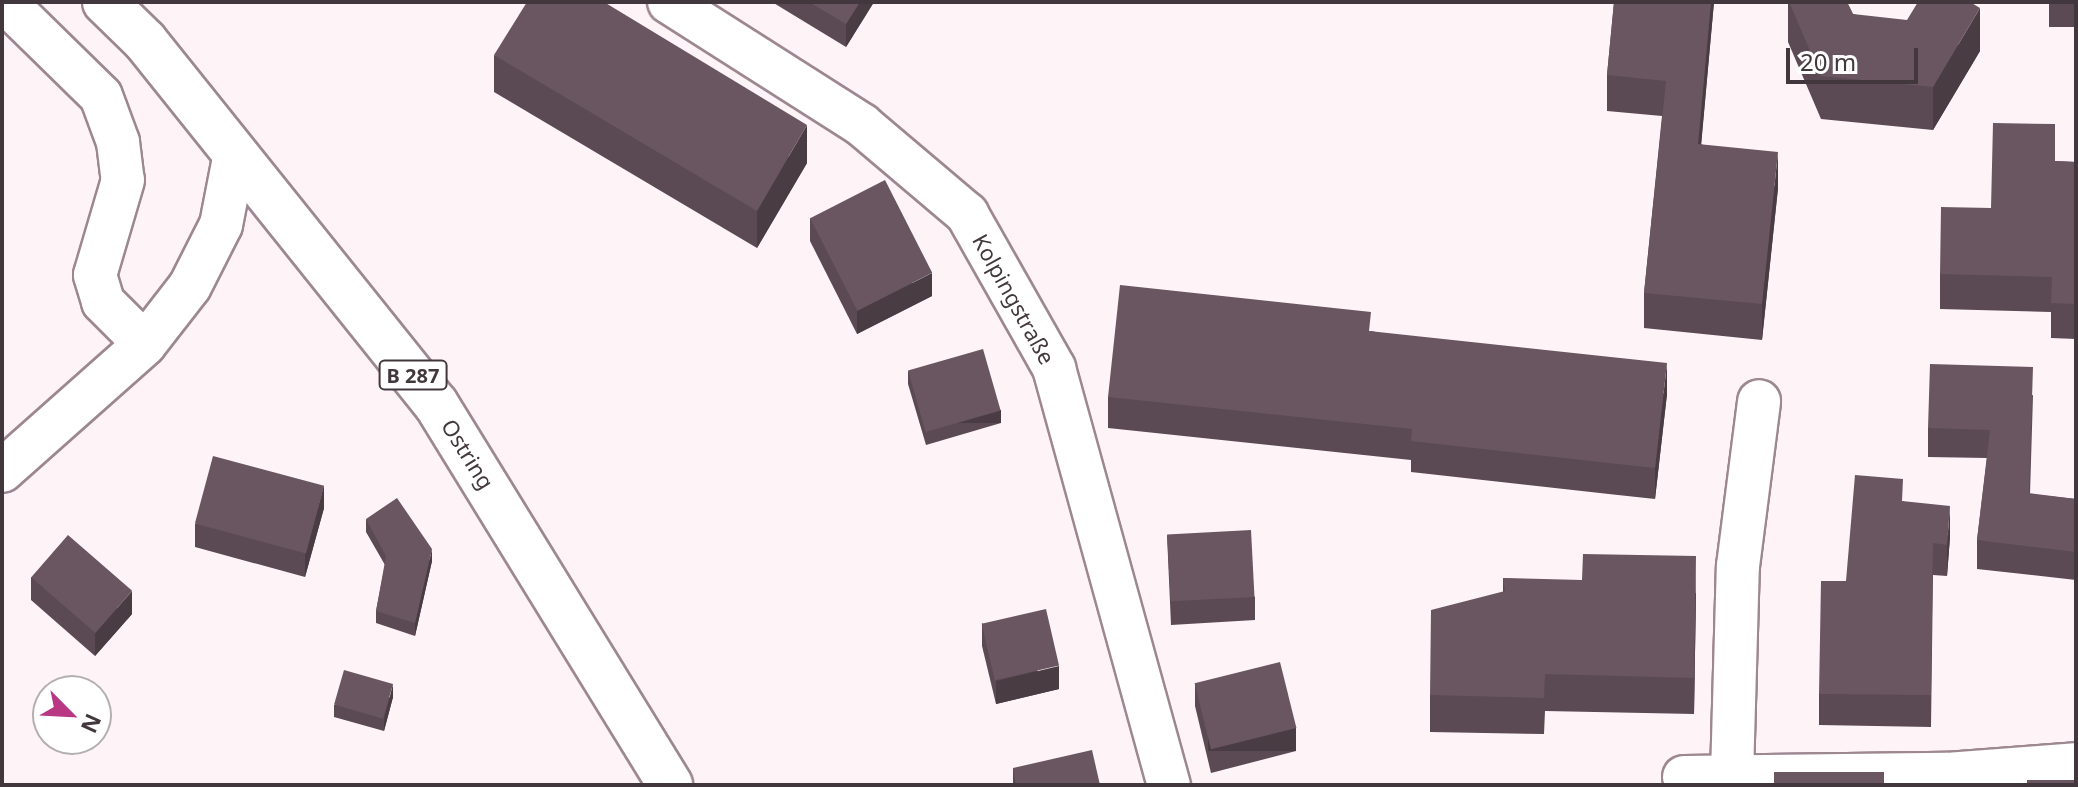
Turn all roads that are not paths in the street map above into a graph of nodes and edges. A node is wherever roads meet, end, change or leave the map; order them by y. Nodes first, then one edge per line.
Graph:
1 (5, 2) edge
2 (105, 2) edge
3 (669, 2) edge
4 (235, 153) junction
5 (145, 344) junction
6 (1759, 401) dead end
7 (2, 471) edge
8 (2076, 764) edge
9 (1732, 776) junction
10 (1684, 777) dead end
11 (670, 785) edge
12 (1169, 785) edge

1 - 5 street
2 - 4 main road, Ostring / B 287
3 - 12 street, Kolpingstraße
4 - 5 street
4 - 11 main road, Ostring / B 287
5 - 7 street
6 - 9 street
8 - 9 street
9 - 10 street

